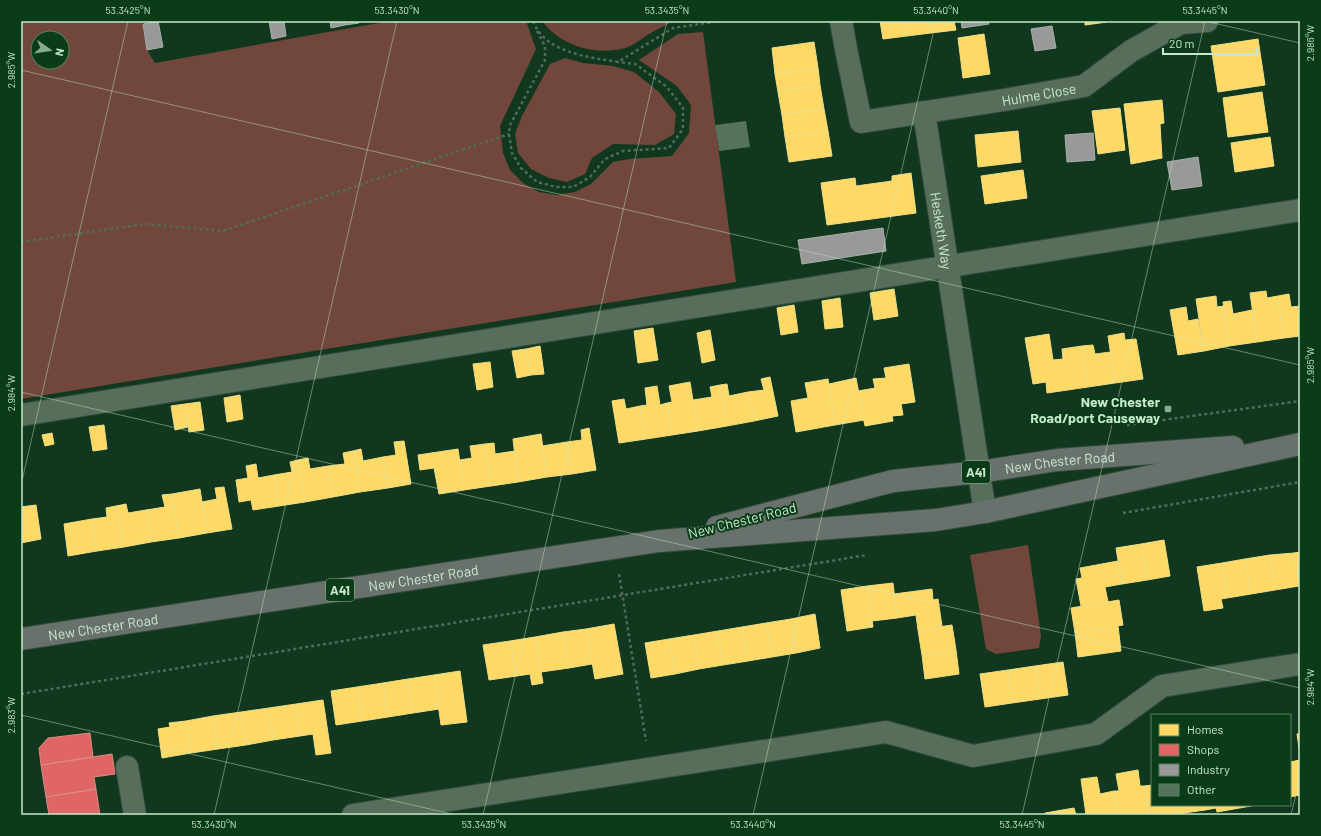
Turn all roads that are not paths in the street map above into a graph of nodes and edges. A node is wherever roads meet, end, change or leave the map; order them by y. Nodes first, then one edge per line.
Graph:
1 (841, 21) edge
2 (1207, 21) edge
3 (924, 112) junction
4 (1300, 210) edge
5 (947, 266) junction
6 (21, 415) edge
7 (1300, 443) edge
8 (980, 472) junction
9 (986, 512) junction
10 (659, 541) junction
11 (21, 639) edge
12 (1300, 664) edge
13 (127, 767) dead end
14 (135, 815) edge
15 (353, 815) edge

1 - 3 street
2 - 3 street, Hulme Close
3 - 5 street, Hesketh Way
4 - 5 street
5 - 6 street
5 - 8 street, Hesketh Way
7 - 8 highway, New Chester Road / A41
7 - 9 highway, New Chester Road / A41
8 - 9 street, Hesketh Way
8 - 10 highway, New Chester Road / A41
9 - 10 highway, New Chester Road / A41
10 - 11 highway, New Chester Road / A41
12 - 15 street
13 - 14 street

